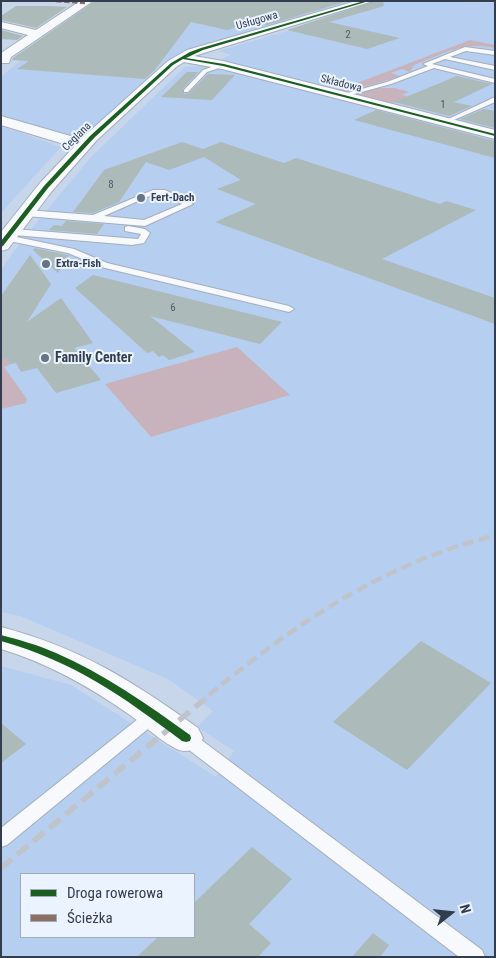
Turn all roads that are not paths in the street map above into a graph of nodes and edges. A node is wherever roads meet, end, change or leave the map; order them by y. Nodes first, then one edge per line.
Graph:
1 (56, 1) edge
2 (368, 1) edge
3 (86, 2) edge
4 (1, 25) edge
5 (37, 34) junction
6 (495, 53) edge
7 (444, 57) junction
8 (182, 58) junction
9 (5, 60) dead end
10 (223, 65) junction
11 (431, 66) junction
12 (495, 68) edge
13 (495, 81) edge
14 (186, 91) dead end
15 (343, 96) junction
16 (495, 99) edge
17 (1, 120) edge
18 (445, 122) junction
19 (495, 134) edge
20 (84, 145) junction
21 (26, 213) junction
22 (94, 218) junction
23 (59, 223) dead end
24 (6, 238) edge
25 (289, 309) dead end
26 (1, 638) edge
27 (154, 715) junction
28 (186, 738) joint
29 (1, 840) edge
30 (475, 957) edge

1 - 3 street
2 - 8 street, Usługowa
3 - 5 street
4 - 5 street
5 - 9 street
6 - 7 lane
7 - 11 lane
7 - 12 lane
8 - 10 street, Składowa
8 - 20 street, Ceglana
10 - 14 lane
10 - 15 street, Składowa
11 - 13 lane
11 - 15 lane
15 - 18 street, Składowa
16 - 18 lane
17 - 20 street
18 - 19 street, Składowa
20 - 21 street, Ceglana
21 - 22 lane
21 - 24 street, Ceglana
22 - 22 lane
23 - 24 lane
24 - 25 lane
26 - 27 street
27 - 28 street
27 - 29 lane
28 - 30 lane

